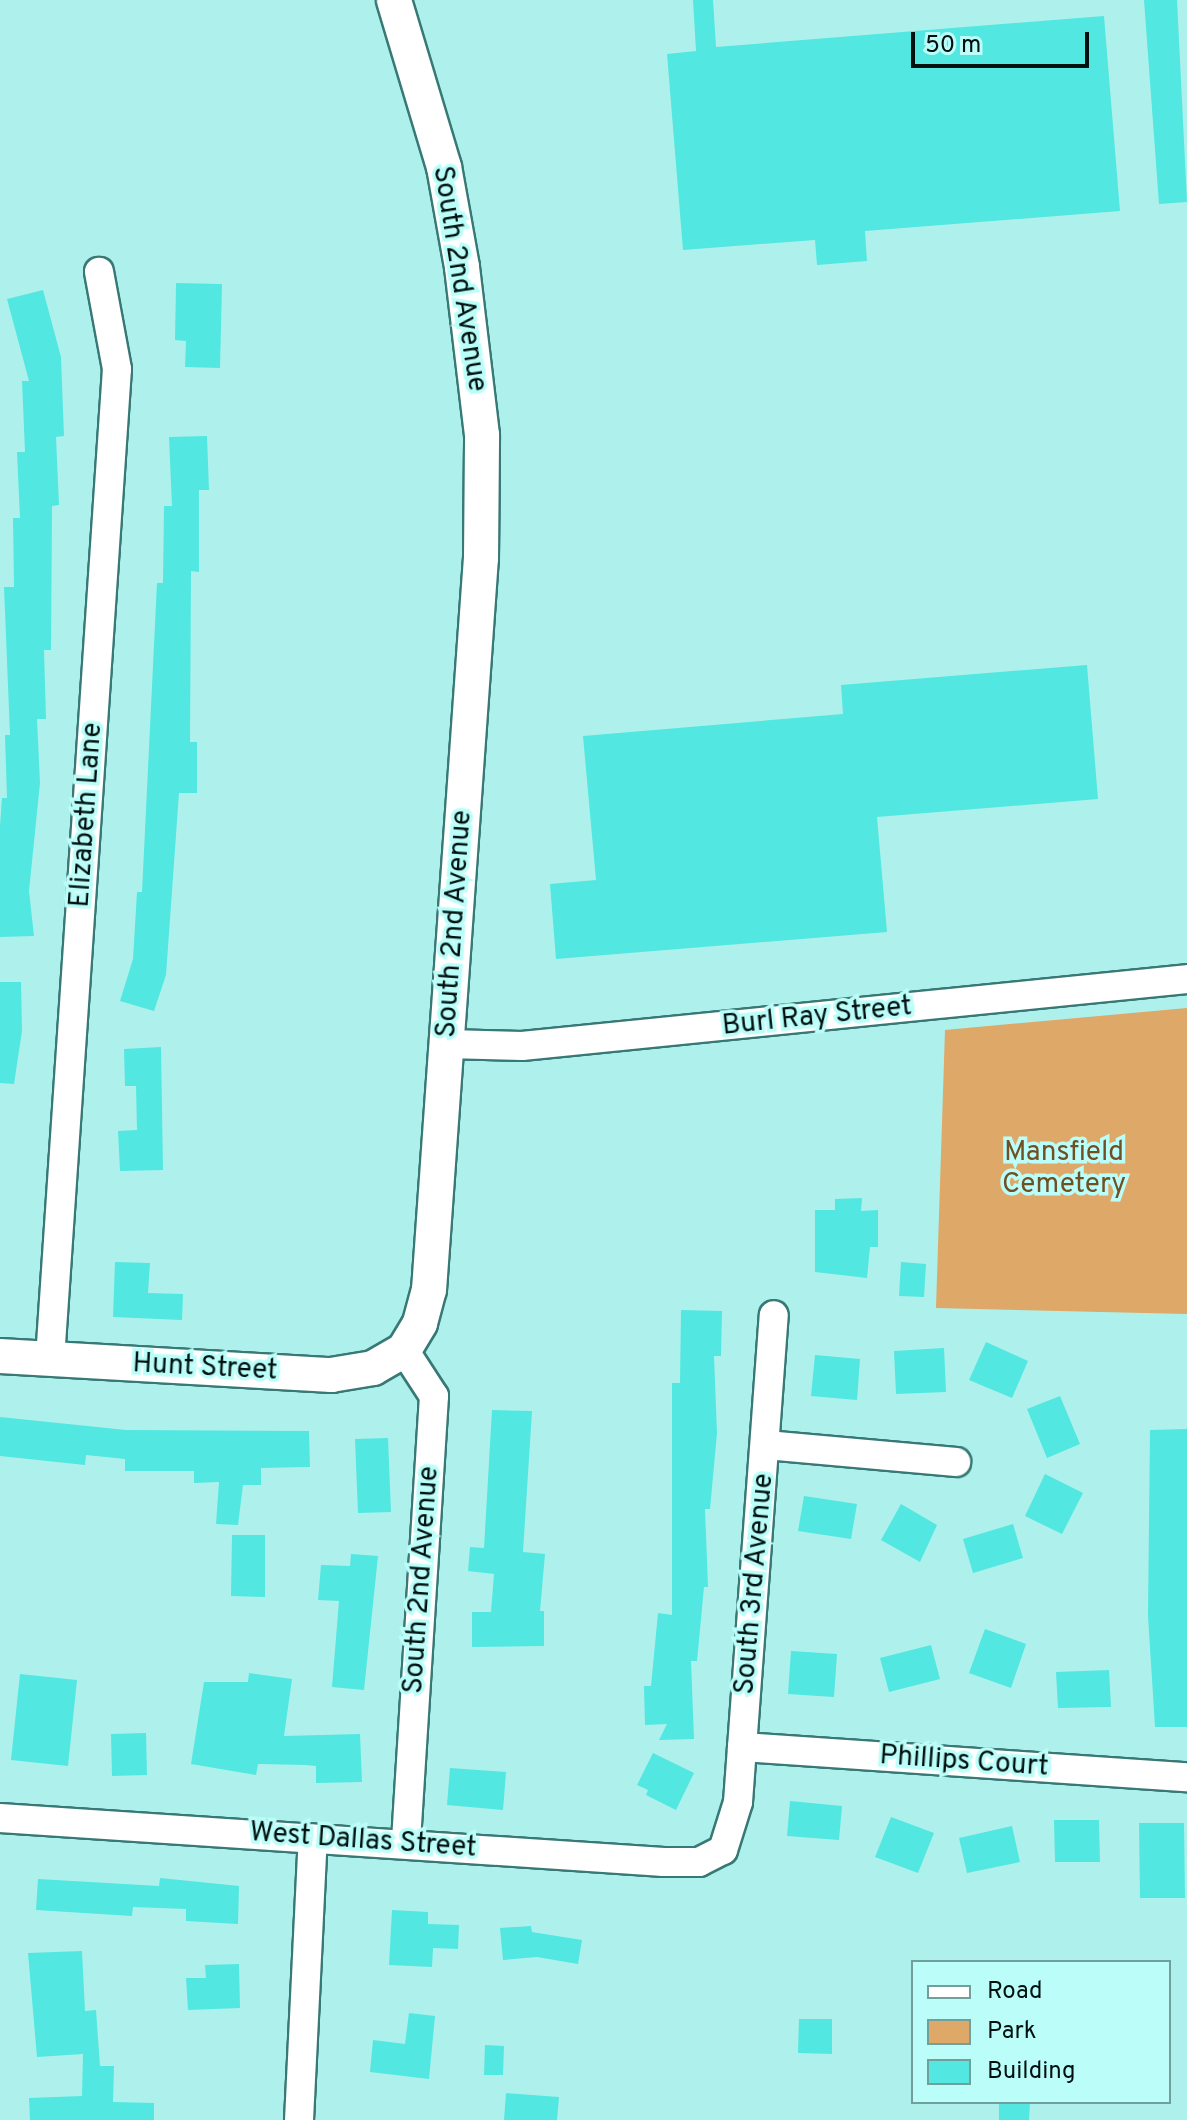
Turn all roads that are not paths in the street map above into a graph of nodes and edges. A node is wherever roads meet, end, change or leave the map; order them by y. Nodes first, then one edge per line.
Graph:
1 (394, 0) edge
2 (99, 272) dead end
3 (1187, 979) edge
4 (447, 1044) junction
5 (774, 1315) dead end
6 (404, 1350) junction
7 (0, 1356) edge
8 (50, 1359) junction
9 (766, 1445) junction
10 (956, 1462) dead end
11 (742, 1747) junction
12 (1187, 1777) edge
13 (0, 1818) edge
14 (313, 1838) junction
15 (406, 1843) junction
16 (723, 1850) joint
17 (299, 2120) edge

1 - 4 street, South 2nd Avenue
2 - 8 street, Elizabeth Lane
3 - 4 street, Burl Ray Street
4 - 6 street, South 2nd Avenue
5 - 9 street, South 3rd Avenue
6 - 8 street, Hunt Street
6 - 15 street, South 2nd Avenue
7 - 8 street, Hunt Street
9 - 10 street
9 - 11 street, South 3rd Avenue
11 - 12 street, Phillips Court
11 - 16 street, South 3rd Avenue
13 - 14 street, West Dallas Street
14 - 15 street, West Dallas Street
14 - 17 street
15 - 16 street, West Dallas Street

